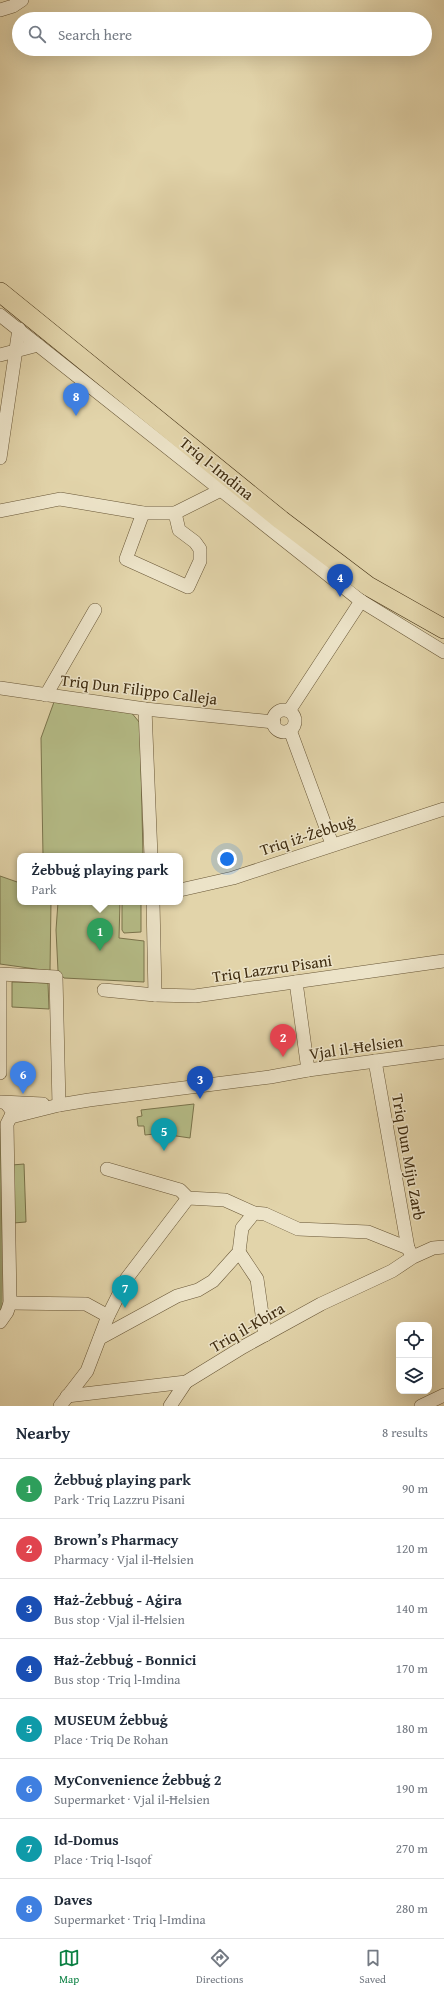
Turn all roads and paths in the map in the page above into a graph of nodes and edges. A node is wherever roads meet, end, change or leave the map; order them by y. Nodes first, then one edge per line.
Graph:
1 (22, 0) edge
2 (0, 10) edge
3 (0, 292) edge
4 (0, 315) edge
5 (19, 329) junction
6 (38, 344) junction
7 (16, 350) junction
8 (0, 355) edge
9 (0, 458) edge
10 (220, 490) junction
11 (0, 511) edge
12 (143, 512) junction
13 (175, 513) junction
14 (362, 601) junction
15 (95, 610) dead end
16 (444, 629) edge
17 (444, 652) edge
18 (0, 688) edge
19 (46, 695) junction
20 (145, 710) junction
21 (289, 711) junction
22 (274, 722) junction
23 (290, 730) junction
24 (444, 809) edge
25 (332, 844) junction
26 (151, 853) edge
27 (183, 889) edge
28 (153, 905) edge
29 (444, 961) edge
30 (0, 974) edge
31 (0, 982) edge
32 (296, 982) junction
33 (104, 990) dead end
34 (155, 995) junction
35 (444, 1052) edge
36 (375, 1061) junction
37 (308, 1070) junction
38 (0, 1073) edge
39 (3, 1103) edge
40 (59, 1105) junction
41 (6, 1122) edge
42 (107, 1169) dead end
43 (188, 1198) junction
44 (254, 1213) junction
45 (444, 1247) edge
46 (239, 1252) junction
47 (410, 1253) junction
48 (10, 1303) junction
49 (108, 1316) junction
50 (0, 1322) edge
51 (265, 1335) junction
52 (100, 1338) junction
53 (186, 1382) junction
54 (444, 1395) edge
55 (63, 1401) edge
56 (170, 1406) edge
57 (421, 1406) edge

1 - 2 street
3 - 16 highway, Triq l-Imdina
4 - 5 street, Triq l-Imdina
5 - 6 street, Triq l-Imdina
5 - 7 street
6 - 7 street
6 - 10 street, Triq l-Imdina
7 - 8 street
7 - 9 street
10 - 13 street
10 - 14 street, Triq l-Imdina
11 - 12 street
12 - 13 street
12 - 13 street
14 - 17 street, Triq l-Imdina
14 - 21 street
15 - 19 street
18 - 19 street, Triq Dun Filippo Calleja
19 - 20 street, Triq Dun Filippo Calleja
20 - 22 street, Triq Dun Filippo Calleja
20 - 26 street
21 - 22 street
21 - 23 street
22 - 23 street
23 - 25 street
24 - 25 street, Triq iż-Żebbuġ
25 - 27 street, Triq iż-Żebbuġ
28 - 34 street
29 - 32 street, Triq Lazzru Pisani
30 - 40 street
31 - 38 street
32 - 34 street, Triq Lazzru Pisani
32 - 37 street
33 - 34 street, Triq Lazzru Pisani
35 - 36 street, Vjal il-Ħelsien
36 - 37 street, Vjal il-Ħelsien
36 - 47 street, Triq Dun Miju Zarb
37 - 40 street, Vjal il-Ħelsien
39 - 40 street, Vjal il-Ħelsien
39 - 41 street
40 - 41 street, Vjal il-Ħelsien
41 - 48 street
42 - 43 street
43 - 44 street
43 - 49 street
44 - 46 street
44 - 47 street
45 - 47 street, Triq il-Kbira
46 - 51 street
46 - 52 street
47 - 51 street, Triq il-Kbira
48 - 49 street
48 - 50 street
49 - 52 street
51 - 53 street, Triq il-Kbira
52 - 55 street
53 - 55 street, Triq il-Kbira
53 - 56 street
54 - 57 street

